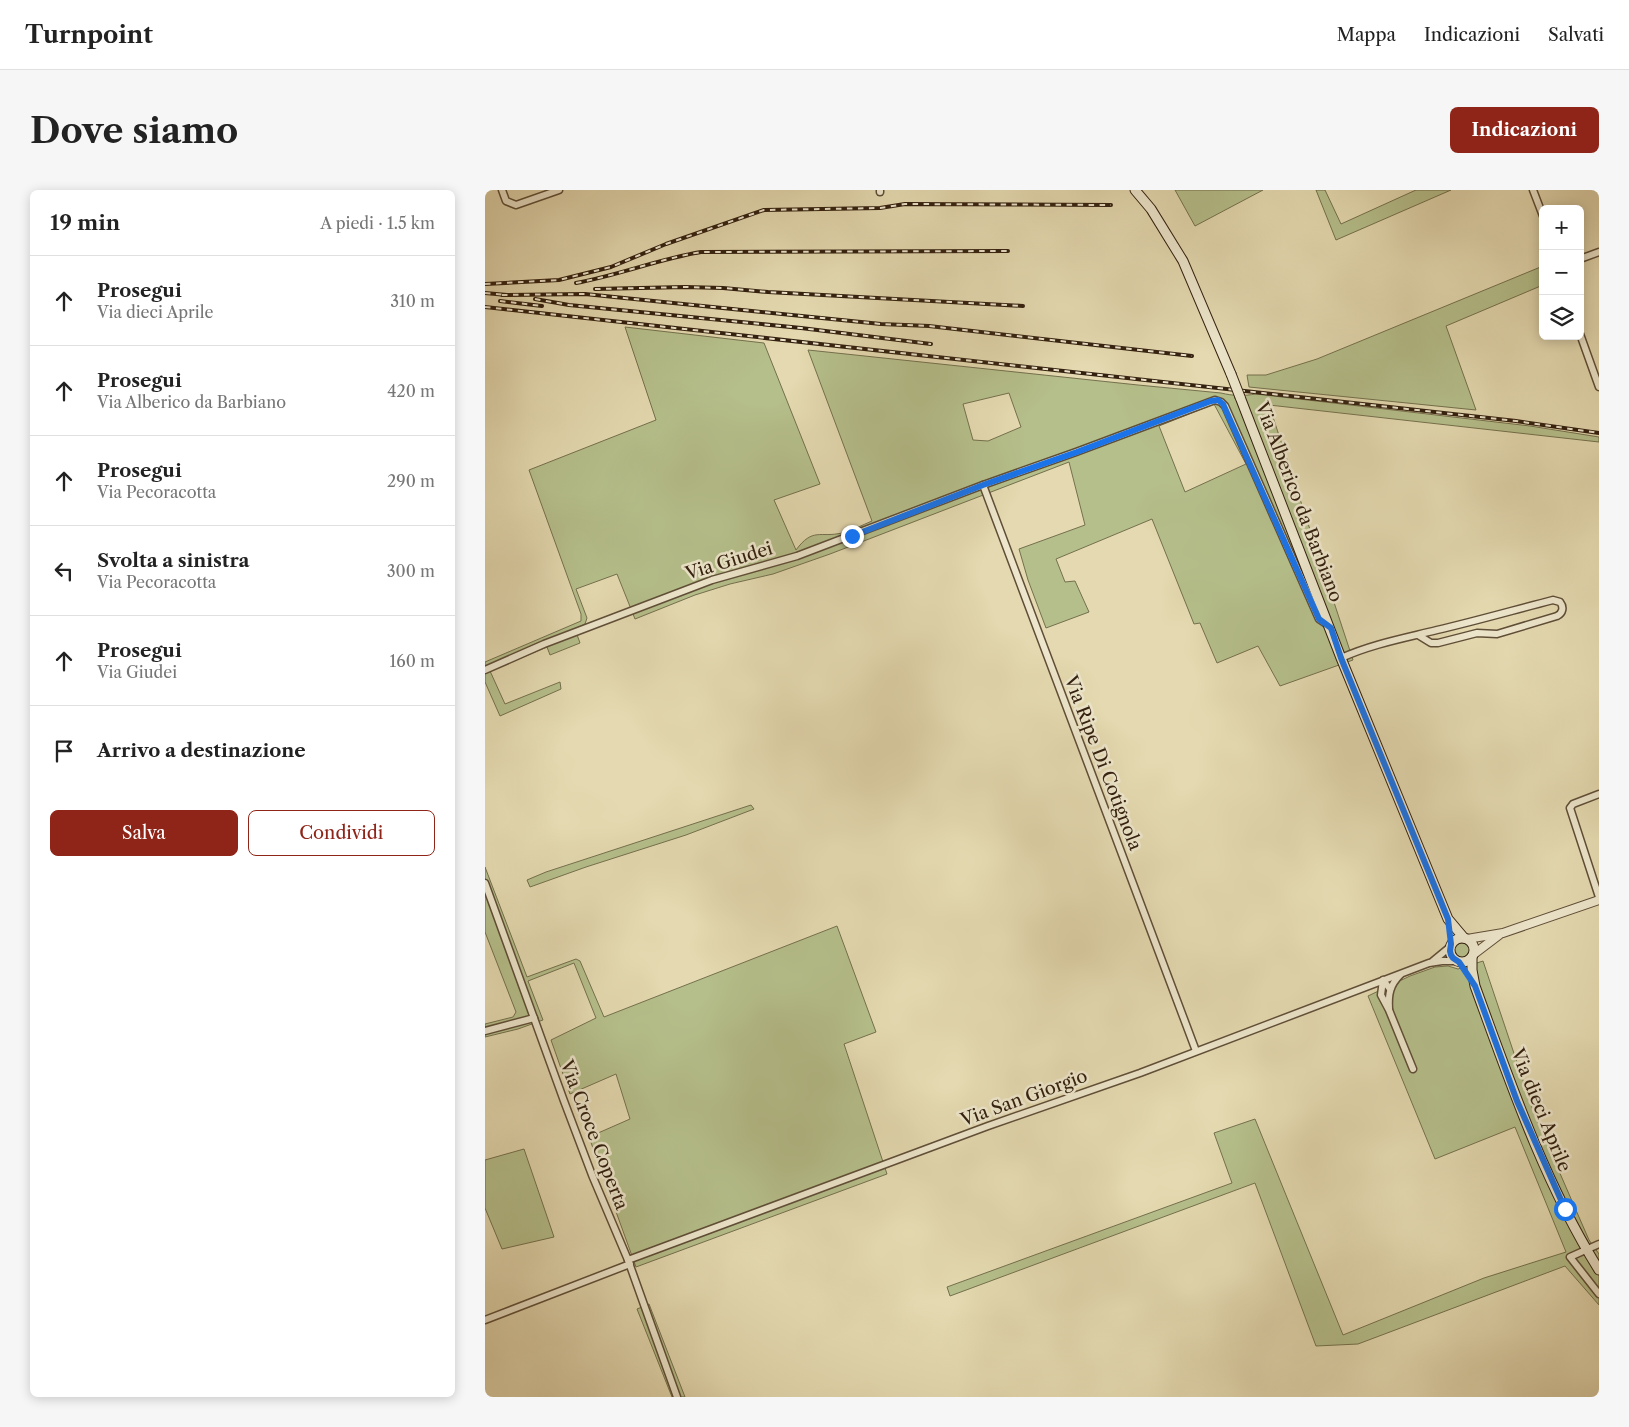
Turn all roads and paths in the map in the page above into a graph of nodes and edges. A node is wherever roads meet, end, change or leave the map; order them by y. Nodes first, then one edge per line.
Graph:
1 (502, 190) edge
2 (559, 190) edge
3 (1135, 190) edge
4 (1533, 190) edge
5 (1539, 206) edge
6 (1599, 252) edge
7 (1584, 258) edge
8 (1582, 340) edge
9 (1599, 387) edge
10 (983, 485) junction
11 (1331, 628) junction
12 (1418, 635) junction
13 (1341, 658) junction
14 (485, 670) edge
15 (1599, 794) edge
16 (485, 883) edge
17 (1599, 896) edge
18 (1599, 900) edge
19 (1448, 919) junction
20 (1503, 933) junction
21 (1466, 939) junction
22 (1451, 945) junction
23 (1473, 955) junction
24 (1458, 962) junction
25 (1429, 963) junction
26 (1401, 974) junction
27 (1383, 980) junction
28 (1367, 986) junction
29 (1475, 986) junction
30 (1390, 989) junction
31 (1381, 995) junction
32 (1389, 1010) junction
33 (534, 1018) junction
34 (485, 1031) edge
35 (1196, 1051) junction
36 (1413, 1069) dead end
37 (1599, 1244) edge
38 (1586, 1249) junction
39 (629, 1262) junction
40 (1599, 1270) edge
41 (1599, 1294) edge
42 (485, 1320) edge
43 (677, 1397) edge

1 - 2 street
3 - 11 main road, Via Alberico da Barbiano, bridge
4 - 5 street
6 - 7 street
8 - 9 street
10 - 11 street, Via Giudei
10 - 14 street, Via Giudei
10 - 35 street, Via Ripe Di Cotignola
11 - 13 main road, Via Alberico da Barbiano
12 - 12 street
12 - 13 street
13 - 19 main road, Via Alberico da Barbiano
15 - 17 street
16 - 33 street, Via Croce Coperta
18 - 20 street
19 - 21 main road, Via Alberico da Barbiano
19 - 22 main road, Via Alberico da Barbiano
20 - 21 street
20 - 23 street
21 - 22 main road
21 - 23 main road
22 - 24 main road
22 - 25 street, Via San Giorgio
23 - 24 main road
23 - 29 main road, Via dieci Aprile
24 - 25 street, Via San Giorgio
24 - 29 main road, Via dieci Aprile
25 - 26 street, Via San Giorgio
26 - 27 street, Via San Giorgio
26 - 30 street
27 - 28 street, Via San Giorgio
27 - 30 street
27 - 31 street
28 - 31 street
28 - 35 street, Via San Giorgio
29 - 38 main road, Via dieci Aprile
30 - 32 street
31 - 32 street
32 - 36 street
33 - 34 street
33 - 39 street, Via Croce Coperta
35 - 39 street, Via San Giorgio
37 - 38 street
38 - 40 main road, Via dieci Aprile
38 - 41 street
39 - 42 street, Via San Giorgio
39 - 43 street, Via Croce Coperta

